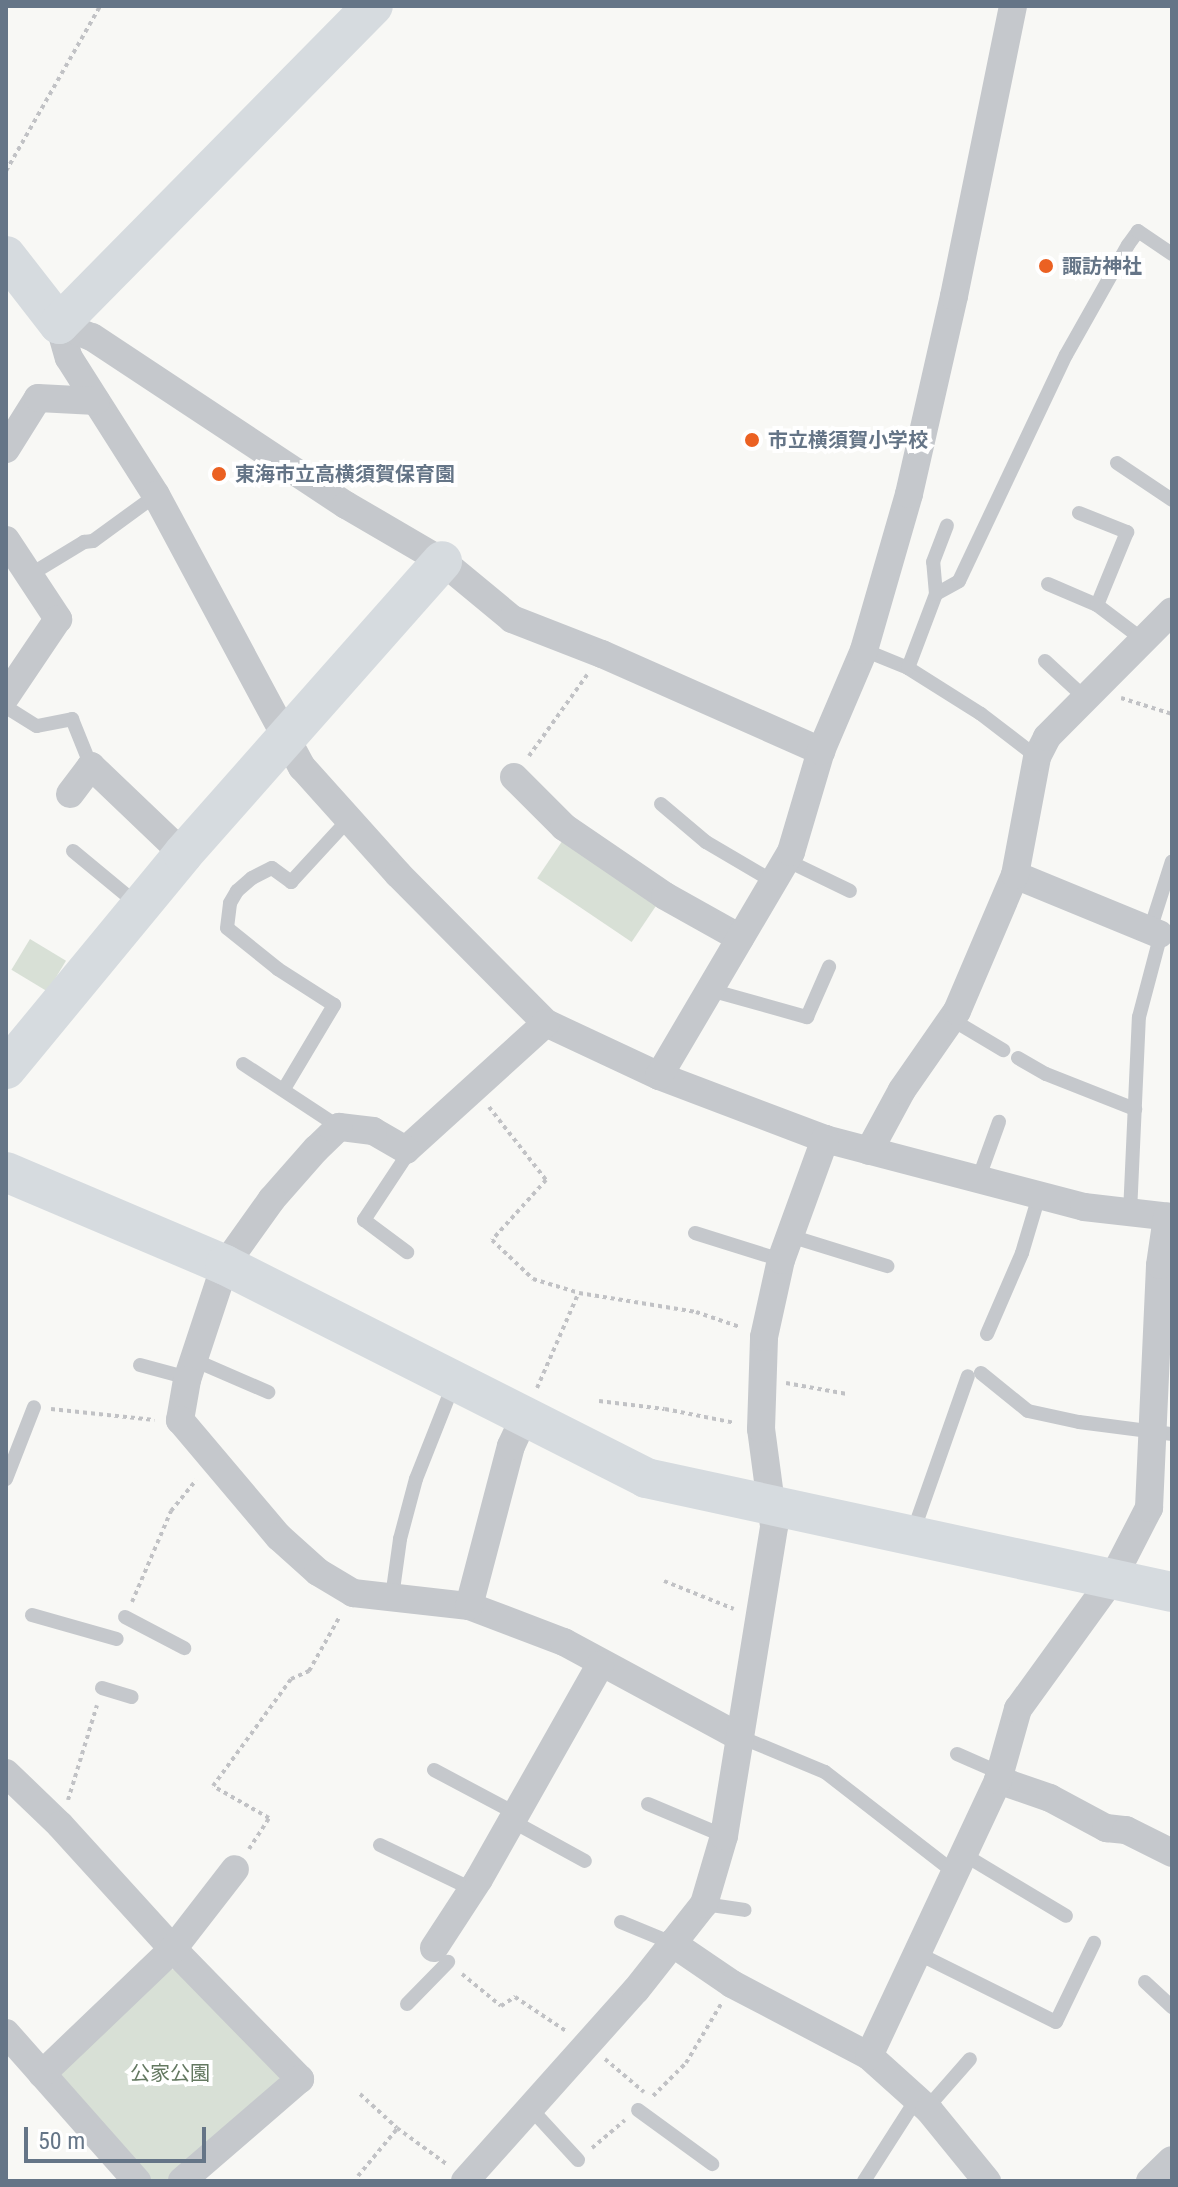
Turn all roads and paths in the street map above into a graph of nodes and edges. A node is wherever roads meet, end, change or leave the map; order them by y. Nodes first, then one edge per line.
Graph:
1 (100, 6) edge
2 (373, 6) edge
3 (1013, 6) edge
4 (6, 171) edge
5 (1172, 254) edge
6 (6, 256) edge
7 (59, 324) junction
8 (96, 401) junction
9 (6, 449) edge
10 (1117, 463) dead end
11 (156, 495) junction
12 (1172, 500) edge
13 (1079, 513) dead end
14 (947, 526) dead end
15 (6, 540) edge
16 (442, 561) junction
17 (28, 576) junction
18 (1048, 584) dead end
19 (936, 594) junction
20 (1097, 605) junction
21 (1172, 611) edge
22 (1142, 639) junction
23 (864, 650) junction
24 (602, 654) junction
25 (1045, 661) dead end
26 (908, 668) junction
27 (1089, 693) junction
28 (6, 696) edge
29 (6, 707) edge
30 (1172, 714) edge
31 (286, 740) junction
32 (821, 751) junction
33 (1037, 757) junction
34 (91, 766) junction
35 (514, 777) joint
36 (70, 794) dead end
37 (661, 804) dead end
38 (349, 819) junction
39 (73, 851) dead end
40 (183, 854) junction
41 (1172, 861) edge
42 (780, 871) junction
43 (1015, 875) junction
44 (850, 891) dead end
45 (139, 906) junction
46 (1161, 933) edge
47 (740, 938) junction
48 (829, 967) dead end
49 (710, 990) junction
50 (951, 1019) junction
51 (546, 1023) junction
52 (1003, 1050) dead end
53 (1018, 1058) dead end
54 (243, 1064) dead end
55 (6, 1069) edge
56 (659, 1076) junction
57 (473, 1086) junction
58 (284, 1089) junction
59 (1135, 1109) junction
60 (999, 1122) dead end
61 (339, 1127) junction
62 (825, 1139) junction
63 (406, 1150) junction
64 (869, 1151) junction
65 (6, 1172) edge
66 (978, 1180) junction
67 (1039, 1196) junction
68 (1130, 1213) junction
69 (1169, 1217) edge
70 (695, 1233) dead end
71 (785, 1248) junction
72 (407, 1252) dead end
73 (225, 1265) junction
74 (887, 1266) dead end
75 (579, 1293) junction
76 (987, 1334) dead end
77 (764, 1337) junction
78 (140, 1365) dead end
79 (1164, 1366) edge
80 (191, 1369) junction
81 (760, 1378) junction
82 (456, 1381) junction
83 (268, 1392) dead end
84 (847, 1394) dead end
85 (599, 1401) dead end
86 (34, 1407) joint
87 (525, 1416) junction
88 (180, 1420) junction
89 (761, 1429) junction
90 (1163, 1432) edge
91 (6, 1479) edge
92 (770, 1506) junction
93 (912, 1537) junction
94 (1113, 1578) junction
95 (664, 1581) dead end
96 (1172, 1592) edge
97 (353, 1593) junction
98 (392, 1597) junction
99 (469, 1606) junction
100 (32, 1615) dead end
101 (125, 1617) dead end
102 (759, 1619) junction
103 (117, 1639) dead end
104 (184, 1648) dead end
105 (600, 1665) junction
106 (102, 1688) dead end
107 (132, 1697) dead end
108 (738, 1736) junction
109 (957, 1754) dead end
110 (434, 1770) dead end
111 (6, 1773) edge
112 (999, 1776) junction
113 (648, 1804) dead end
114 (514, 1817) junction
115 (724, 1836) junction
116 (380, 1845) dead end
117 (1172, 1853) edge
118 (585, 1861) dead end
119 (959, 1863) junction
120 (235, 1869) joint
121 (472, 1889) junction
122 (704, 1904) junction
123 (745, 1910) dead end
124 (1066, 1916) dead end
125 (621, 1922) dead end
126 (672, 1943) junction
127 (1094, 1943) dead end
128 (173, 1949) junction
129 (917, 1953) junction
130 (441, 1955) junction
131 (702, 1962) junction
132 (1145, 1982) dead end
133 (732, 1984) junction
134 (407, 2004) dead end
135 (1172, 2007) edge
136 (6, 2033) edge
137 (588, 2045) junction
138 (869, 2056) junction
139 (970, 2059) dead end
140 (42, 2074) junction
141 (360, 2094) dead end
142 (651, 2098) junction
143 (922, 2103) junction
144 (532, 2110) junction
145 (638, 2110) junction
146 (397, 2128) junction
147 (578, 2160) joint
148 (1172, 2160) edge
149 (712, 2164) dead end
150 (358, 2176) dead end
151 (467, 2179) edge
152 (137, 2181) edge
153 (182, 2181) edge
154 (864, 2181) edge
155 (987, 2181) edge
156 (1150, 2181) edge

1 - 4 path
2 - 7 street
3 - 23 street
5 - 19 lane
6 - 7 street
7 - 8 street
7 - 16 street
8 - 9 street
8 - 11 street
10 - 12 lane
11 - 17 lane
11 - 31 street
13 - 20 lane
14 - 19 lane
15 - 17 street
16 - 24 street
16 - 31 street
17 - 28 street
18 - 20 lane
19 - 26 lane
20 - 22 lane
21 - 22 street
22 - 27 street
23 - 26 lane
23 - 32 street
24 - 32 street
24 - 35 path
25 - 27 lane
26 - 33 lane
27 - 30 path
27 - 33 street
29 - 34 lane
31 - 38 street
31 - 40 street
32 - 42 street
33 - 43 street
34 - 36 street
34 - 40 street
35 - 47 street
37 - 42 lane
38 - 51 street
38 - 58 lane
39 - 45 lane
40 - 45 street
41 - 46 lane
42 - 44 lane
42 - 47 street
43 - 46 street
43 - 50 street
45 - 55 street
46 - 59 lane
47 - 49 street
48 - 49 lane
49 - 56 street
50 - 52 lane
50 - 64 street
51 - 56 street
51 - 57 street
53 - 59 lane
54 - 58 lane
56 - 62 street
57 - 63 street
57 - 75 path
58 - 61 lane
59 - 68 lane
60 - 66 lane
61 - 63 street
61 - 73 street
62 - 64 street
62 - 71 street
63 - 72 lane
64 - 66 street
65 - 73 street
66 - 67 street
67 - 68 street
67 - 76 lane
68 - 69 street
69 - 79 street
70 - 71 lane
71 - 74 lane
71 - 77 street
73 - 80 street
73 - 82 street
75 - 77 path
75 - 87 path
77 - 81 street
78 - 80 lane
79 - 90 street
80 - 83 lane
80 - 88 street
81 - 84 path
81 - 89 street
82 - 87 street
82 - 98 lane
85 - 89 path
86 - 88 path
86 - 91 lane
87 - 92 street
87 - 99 street
88 - 97 street
89 - 92 street
90 - 93 lane
90 - 94 street
92 - 93 street
92 - 102 street
93 - 94 street
94 - 96 street
94 - 112 street
95 - 102 path
97 - 98 street
97 - 120 path
98 - 99 street
99 - 105 street
100 - 103 lane
101 - 104 lane
102 - 108 street
105 - 108 street
105 - 114 street
106 - 107 lane
108 - 115 street
108 - 119 lane
109 - 112 lane
110 - 114 lane
111 - 128 street
112 - 117 street
112 - 119 street
113 - 115 lane
114 - 118 lane
114 - 121 street
115 - 122 street
116 - 121 lane
119 - 124 lane
119 - 129 street
120 - 128 street
121 - 130 street
122 - 123 lane
122 - 126 street
122 - 131 street
125 - 126 lane
126 - 131 street
126 - 137 street
127 - 129 lane
128 - 140 street
128 - 153 street
129 - 138 street
130 - 134 lane
130 - 137 path
131 - 133 street
132 - 135 lane
133 - 138 street
133 - 142 path
136 - 140 street
137 - 142 path
137 - 144 street
138 - 143 street
139 - 143 lane
140 - 152 street
141 - 146 path
142 - 145 path
143 - 154 lane
143 - 155 street
144 - 147 lane
144 - 151 street
145 - 147 path
145 - 149 lane
146 - 150 path
146 - 151 path
148 - 156 street

